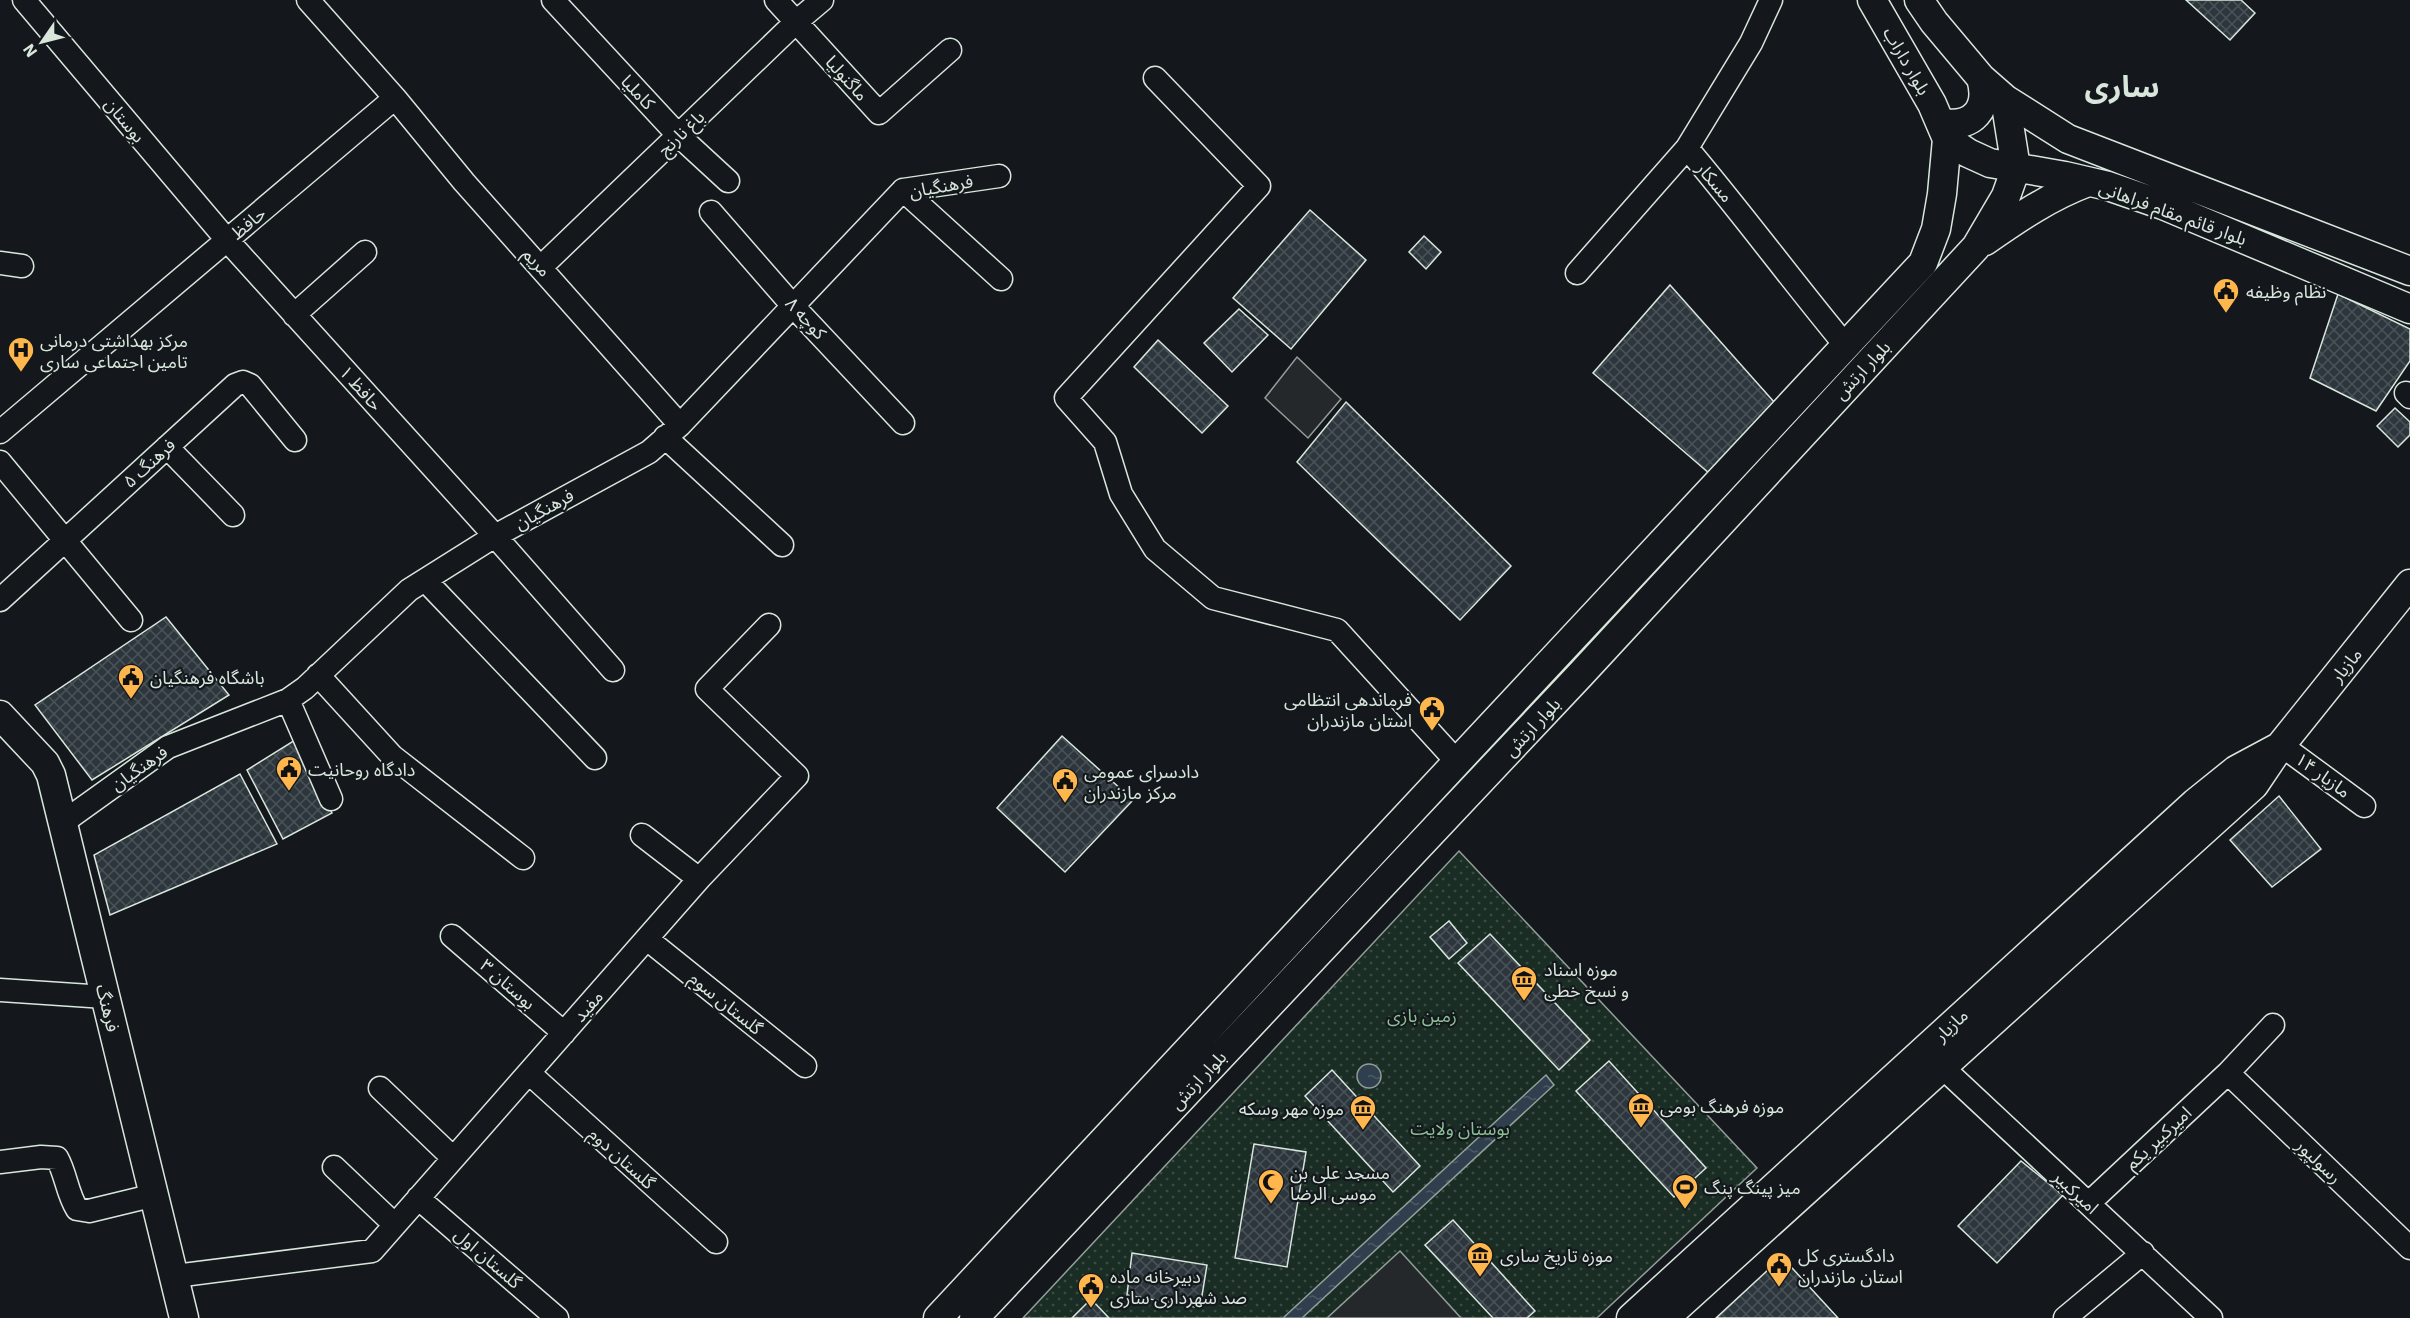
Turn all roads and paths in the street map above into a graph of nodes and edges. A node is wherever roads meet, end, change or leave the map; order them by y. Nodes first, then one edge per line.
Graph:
1 (24, 0) edge
2 (308, 0) edge
3 (553, 0) edge
4 (776, 0) edge
5 (822, 0) edge
6 (1771, 0) edge
7 (1872, 0) edge
8 (1919, 0) edge
9 (796, 22) junction
10 (950, 50) dead end
11 (1155, 78) dead end
12 (1981, 78) junction
13 (395, 98) junction
14 (2005, 99) junction
15 (1944, 131) junction
16 (678, 135) junction
17 (1687, 148) junction
18 (2016, 168) junction
19 (999, 177) dead end
20 (728, 181) dead end
21 (2088, 182) junction
22 (903, 190) junction
23 (711, 212) dead end
24 (227, 240) junction
25 (1976, 247) junction
26 (365, 252) dead end
27 (541, 267) junction
28 (2410, 272) edge
29 (1577, 273) dead end
30 (1001, 279) dead end
31 (793, 306) junction
32 (2410, 309) edge
33 (294, 315) junction
34 (1846, 346) junction
35 (903, 423) dead end
36 (673, 431) junction
37 (0, 432) edge
38 (295, 440) dead end
39 (167, 447) junction
40 (0, 462) edge
41 (233, 515) dead end
42 (495, 536) junction
43 (64, 540) junction
44 (782, 545) dead end
45 (425, 580) junction
46 (2410, 585) edge
47 (0, 600) edge
48 (131, 620) dead end
49 (769, 625) dead end
50 (1557, 657) junction
51 (613, 670) dead end
52 (318, 675) junction
53 (1579, 677) junction
54 (288, 700) junction
55 (0, 715) edge
56 (2281, 745) junction
57 (595, 758) dead end
58 (1458, 763) junction
59 (1479, 783) junction
60 (2232, 788) junction
61 (331, 799) dead end
62 (2364, 806) dead end
63 (62, 823) junction
64 (642, 835) dead end
65 (524, 858) dead end
66 (699, 879) junction
67 (452, 936) dead end
68 (647, 939) junction
69 (0, 990) edge
70 (105, 997) junction
71 (2273, 1025) dead end
72 (564, 1033) junction
73 (805, 1066) dead end
74 (1941, 1066) junction
75 (529, 1073) junction
76 (2228, 1073) junction
77 (380, 1088) dead end
78 (453, 1158) junction
79 (0, 1162) edge
80 (334, 1167) dead end
81 (155, 1195) junction
82 (1781, 1197) junction
83 (418, 1198) junction
84 (2089, 1203) junction
85 (395, 1225) junction
86 (716, 1242) dead end
87 (2410, 1248) edge
88 (2143, 1253) junction
89 (175, 1276) junction
90 (184, 1318) edge
91 (557, 1318) edge
92 (938, 1318) edge
93 (974, 1318) edge
94 (1631, 1318) edge
95 (1665, 1318) edge
96 (2065, 1318) edge
97 (2211, 1318) edge

1 - 24 street, بوستان
2 - 13 street
3 - 16 street, کاملیا
4 - 9 street, ماگنولیا
5 - 9 street, باغ نارنج
6 - 17 street
7 - 15 main road, بلوار داراب
8 - 12 main road
9 - 10 street, ماگنولیا
9 - 16 street, باغ نارنج
11 - 58 street
12 - 14 main road, بلوار قائم مقام فراهانی
12 - 15 main road
13 - 24 street, حافظ
13 - 27 street, مریم
14 - 18 main road, بلوار ارتش
14 - 28 main road, بلوار قائم مقام فراهانی
15 - 18 main road, بلوار قائم مقام فراهانی
15 - 34 main road, بلوار ارتش
16 - 20 street, کاملیا
16 - 27 street, باغ نارنج
17 - 29 street, مسکار
17 - 34 street, مسکار
18 - 21 main road, بلوار قائم مقام فراهانی
18 - 25 main road, بلوار ارتش
19 - 22 street, فرهنگیان
21 - 25 main road
21 - 32 main road, بلوار قائم مقام فراهانی
22 - 30 street
22 - 31 street, فرهنگیان
23 - 31 street, کوچه ۸
24 - 33 street, حافظ ۱
24 - 37 street, حافظ
25 - 53 main road, بلوار ارتش
26 - 33 street
27 - 36 street, مریم
31 - 35 street, کوچه ۸
31 - 36 street, فرهنگیان
33 - 42 street, حافظ ۱
34 - 50 main road, بلوار ارتش
36 - 42 street, فرهنگیان
36 - 44 street, مریم
38 - 39 street, فرهنگ ۵
39 - 41 street
39 - 43 street, فرهنگ ۵
40 - 43 street
42 - 45 street, فرهنگیان
42 - 51 street, حافظ ۱
43 - 47 street, فرهنگ ۵
43 - 48 street
45 - 52 street, فرهنگیان
45 - 57 street
46 - 56 main road, مازیار
49 - 66 street, مفید
50 - 53 main road
50 - 58 main road, بلوار ارتش
52 - 54 street, فرهنگیان
52 - 65 street
53 - 59 main road, بلوار ارتش
54 - 61 street
54 - 63 street, فرهنگیان
55 - 63 main road, فرهنگ
56 - 60 main road, مازیار
56 - 62 street, مازیار ۱۴
58 - 59 main road
58 - 92 main road, بلوار ارتش
59 - 93 main road, بلوار ارتش
60 - 74 main road, مازیار
60 - 82 main road, مازیار
63 - 70 main road, فرهنگ
64 - 66 street
66 - 68 street, مفید
67 - 72 street, بوستان ۳
68 - 72 street, مفید
68 - 73 street, گلستان سوم
69 - 70 street
70 - 81 main road, فرهنگ
71 - 76 street, امیرکبیر یکم
72 - 75 street, مفید
74 - 82 main road, مازیار
74 - 84 street, امیرکبیر
75 - 78 street, مفید
75 - 86 street, گلستان دوم
76 - 84 street, امیرکبیر یکم
76 - 87 street, رسولپور
77 - 78 street
78 - 83 street, مفید
79 - 81 street
80 - 85 street
81 - 89 main road, فرهنگ
82 - 94 main road, مازیار
82 - 95 main road, مازیار
83 - 85 street, مفید
83 - 91 street, گلستان اول
84 - 88 street, امیرکبیر
85 - 89 street, مفید
88 - 96 street
88 - 97 street, امیرکبیر
89 - 90 main road, فرهنگ

